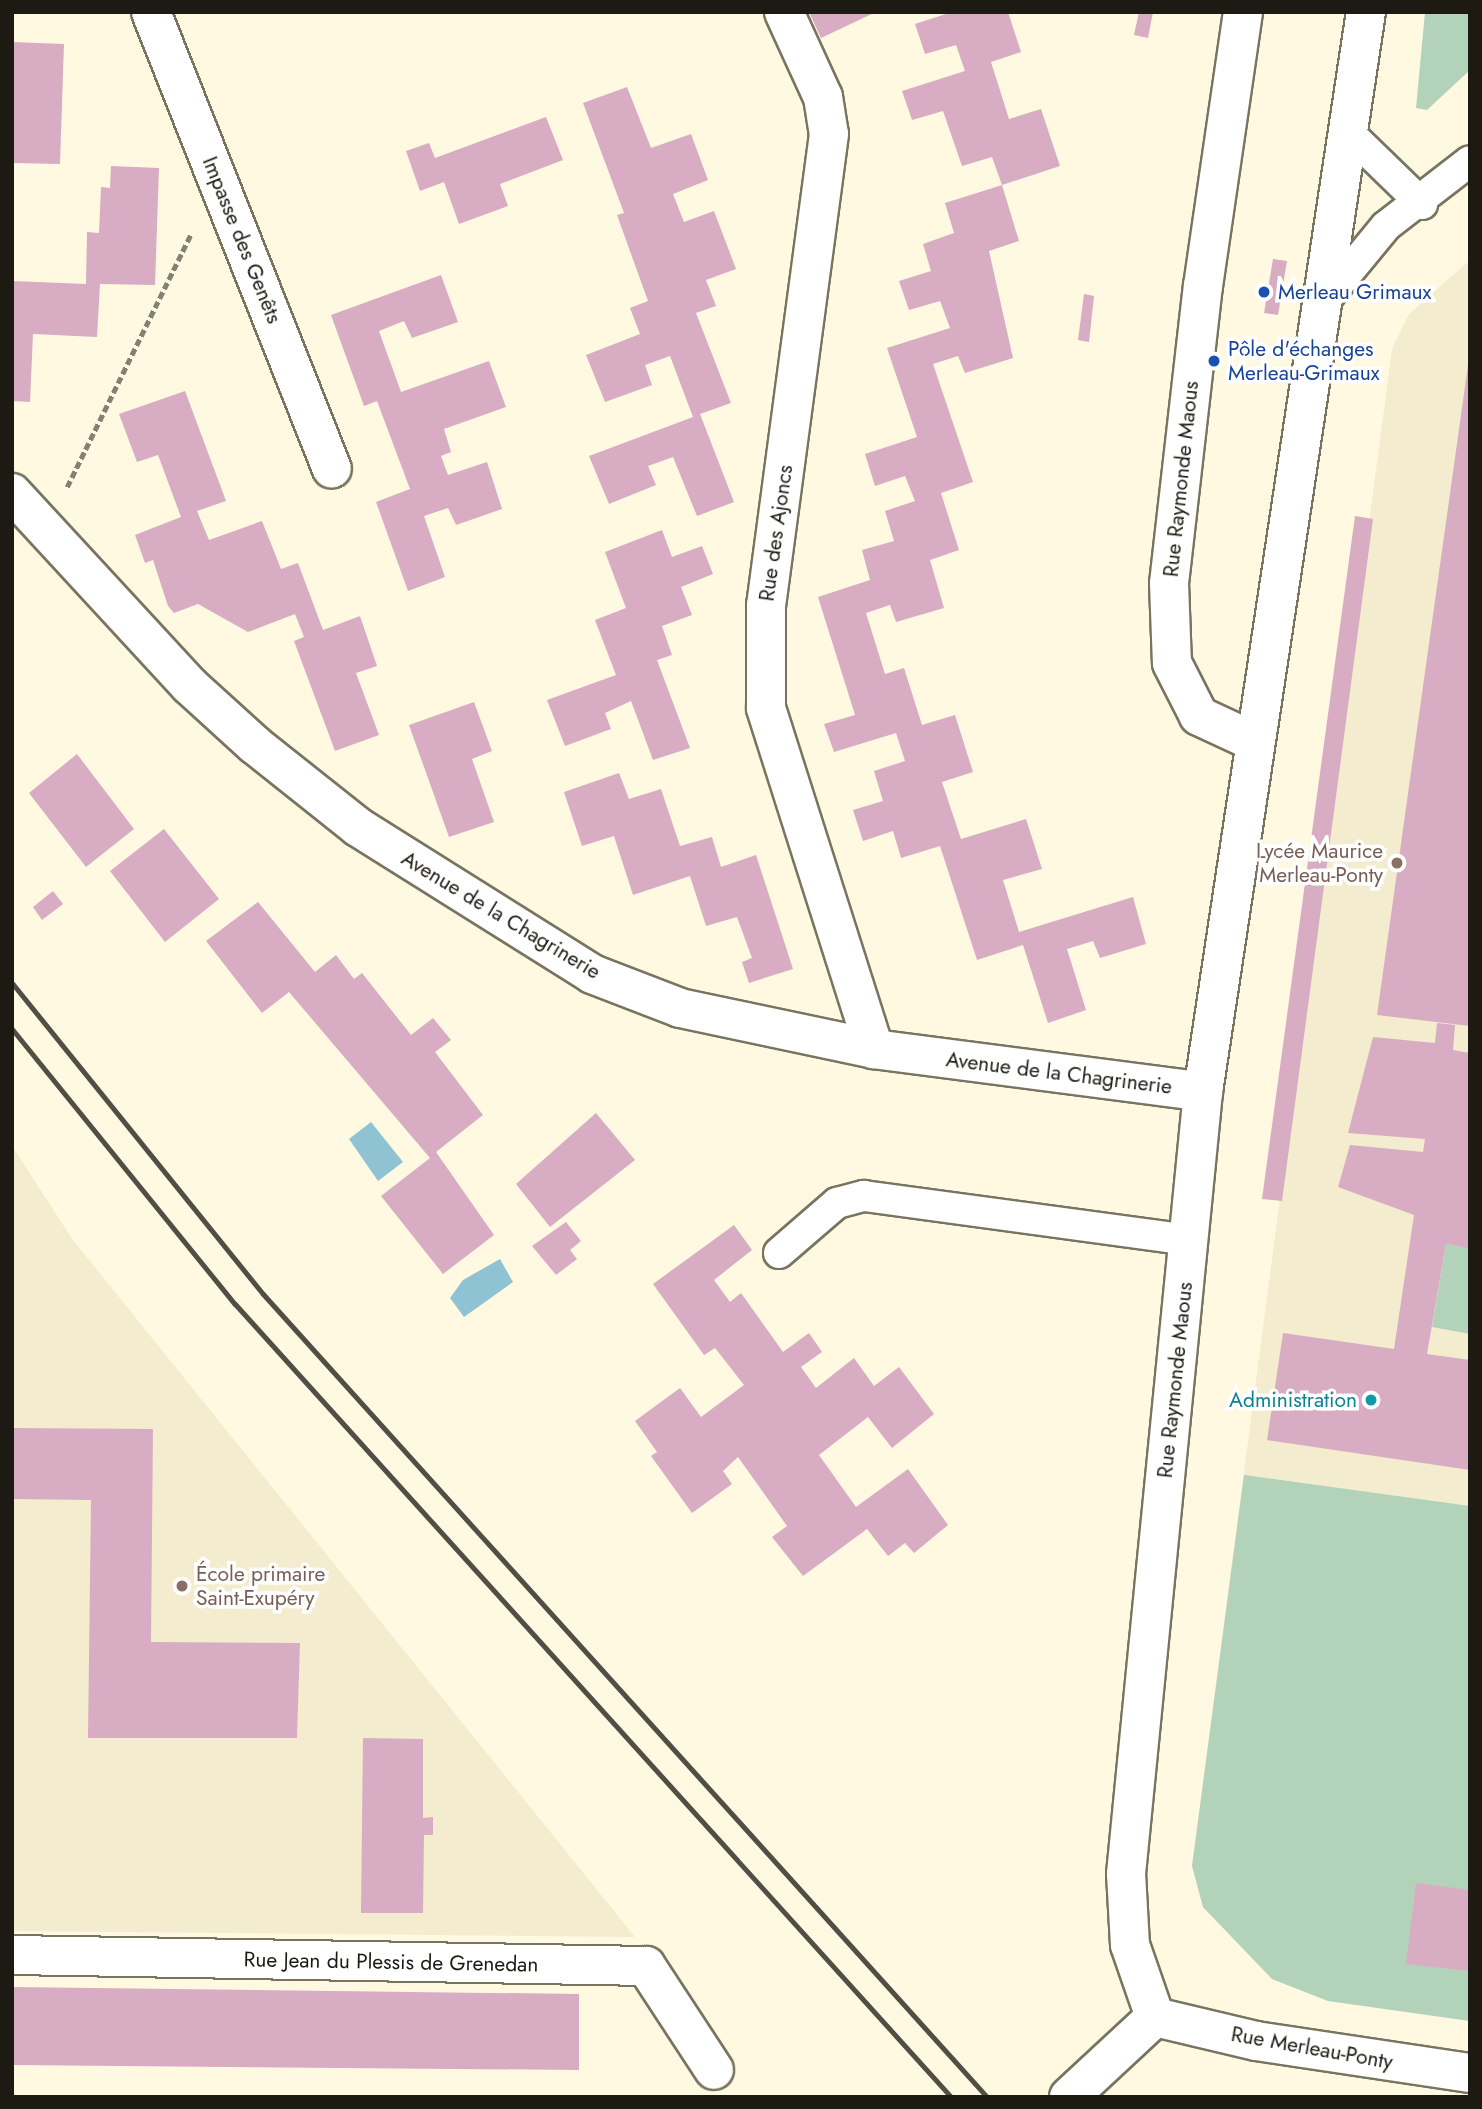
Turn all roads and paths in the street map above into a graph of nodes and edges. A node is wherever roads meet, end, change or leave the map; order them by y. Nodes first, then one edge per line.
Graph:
1 (151, 12) edge
2 (784, 12) edge
3 (1243, 12) edge
4 (1366, 12) edge
5 (1349, 133) junction
6 (1470, 161) edge
7 (218, 180) junction
8 (1422, 204) junction
9 (1326, 299) junction
10 (332, 468) dead end
11 (12, 493) edge
12 (45, 531) junction
13 (1253, 741) junction
14 (874, 1049) junction
15 (1203, 1092) junction
16 (1188, 1240) junction
17 (779, 1253) dead end
18 (12, 1955) edge
19 (1155, 2017) junction
20 (714, 2070) dead end
21 (1470, 2073) edge
22 (1069, 2097) edge

1 - 7 street, Impasse des Genêts
2 - 14 street, Rue des Ajoncs
3 - 13 street, Rue Raymonde Maous
4 - 5 street, Rue Raymonde Maous
5 - 8 lane
5 - 9 street, Rue Raymonde Maous
6 - 8 lane
7 - 10 street, Impasse des Genêts
7 - 12 path
8 - 9 lane
9 - 13 street, Rue Raymonde Maous
11 - 12 street, Avenue de la Chagrinerie
12 - 14 street, Avenue de la Chagrinerie
13 - 15 street, Rue Raymonde Maous
14 - 15 street, Avenue de la Chagrinerie
15 - 16 street, Rue Raymonde Maous
16 - 17 lane
16 - 19 street, Rue Raymonde Maous
18 - 20 street, Rue Jean du Plessis de Grenedan
19 - 21 street, Rue Merleau-Ponty
19 - 22 street

